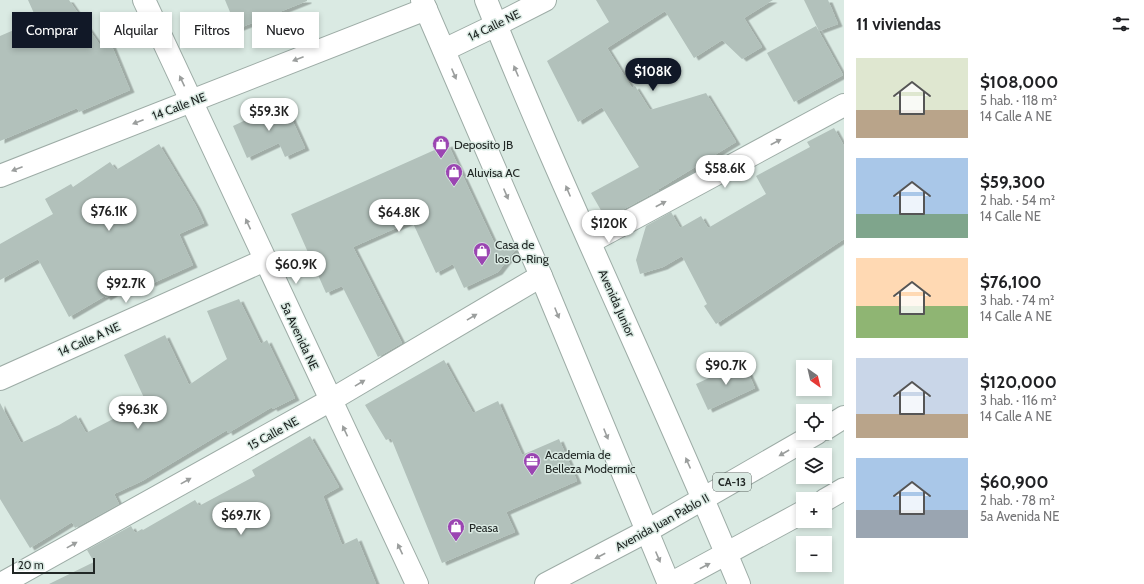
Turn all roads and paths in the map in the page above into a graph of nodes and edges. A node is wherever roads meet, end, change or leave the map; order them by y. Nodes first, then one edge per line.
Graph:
1 (144, 0) edge
2 (486, 0) edge
3 (545, 0) edge
4 (424, 4) edge
5 (496, 25) junction
6 (444, 50) junction
7 (191, 101) junction
8 (844, 106) edge
9 (0, 176) edge
10 (590, 242) junction
11 (265, 260) junction
12 (541, 276) junction
13 (0, 379) edge
14 (331, 400) junction
15 (844, 418) edge
16 (832, 424) edge
17 (805, 440) edge
18 (844, 489) edge
19 (832, 496) edge
20 (704, 499) junction
21 (796, 516) edge
22 (647, 531) junction
23 (726, 554) junction
24 (1, 584) edge
25 (417, 584) edge
26 (546, 584) edge
27 (669, 584) edge
28 (739, 584) edge

7 -> 1 main road, 5a Avenida NE
2 - 5 main road, Avenida Junior
3 - 5 main road, 14 Calle NE
4 - 6 main road
4 -> 7 main road, 14 Calle NE
5 - 6 main road, 14 Calle NE
10 -> 5 main road, Avenida Junior
6 -> 12 main road
7 -> 9 main road, 14 Calle NE
11 -> 7 main road, 5a Avenida NE
10 -> 8 main road
20 -> 10 main road, Avenida Junior
11 - 13 main road, 14 Calle A NE
11 - 14 main road, 5a Avenida NE
14 -> 12 main road, 15 Calle NE
12 -> 22 main road
24 -> 14 main road, 15 Calle NE
25 -> 14 main road, 5a Avenida NE
15 - 16 main road
17 -> 20 main road, Avenida Juan Pablo II / CA-13
18 - 19 main road
20 - 22 main road, Avenida Juan Pablo II / CA-13
20 - 23 main road, Avenida Junior
21 - 23 main road
22 -> 26 main road, Avenida Juan Pablo II / CA-13
22 -> 27 main road
27 -> 23 main road
23 - 28 main road, Avenida Junior

